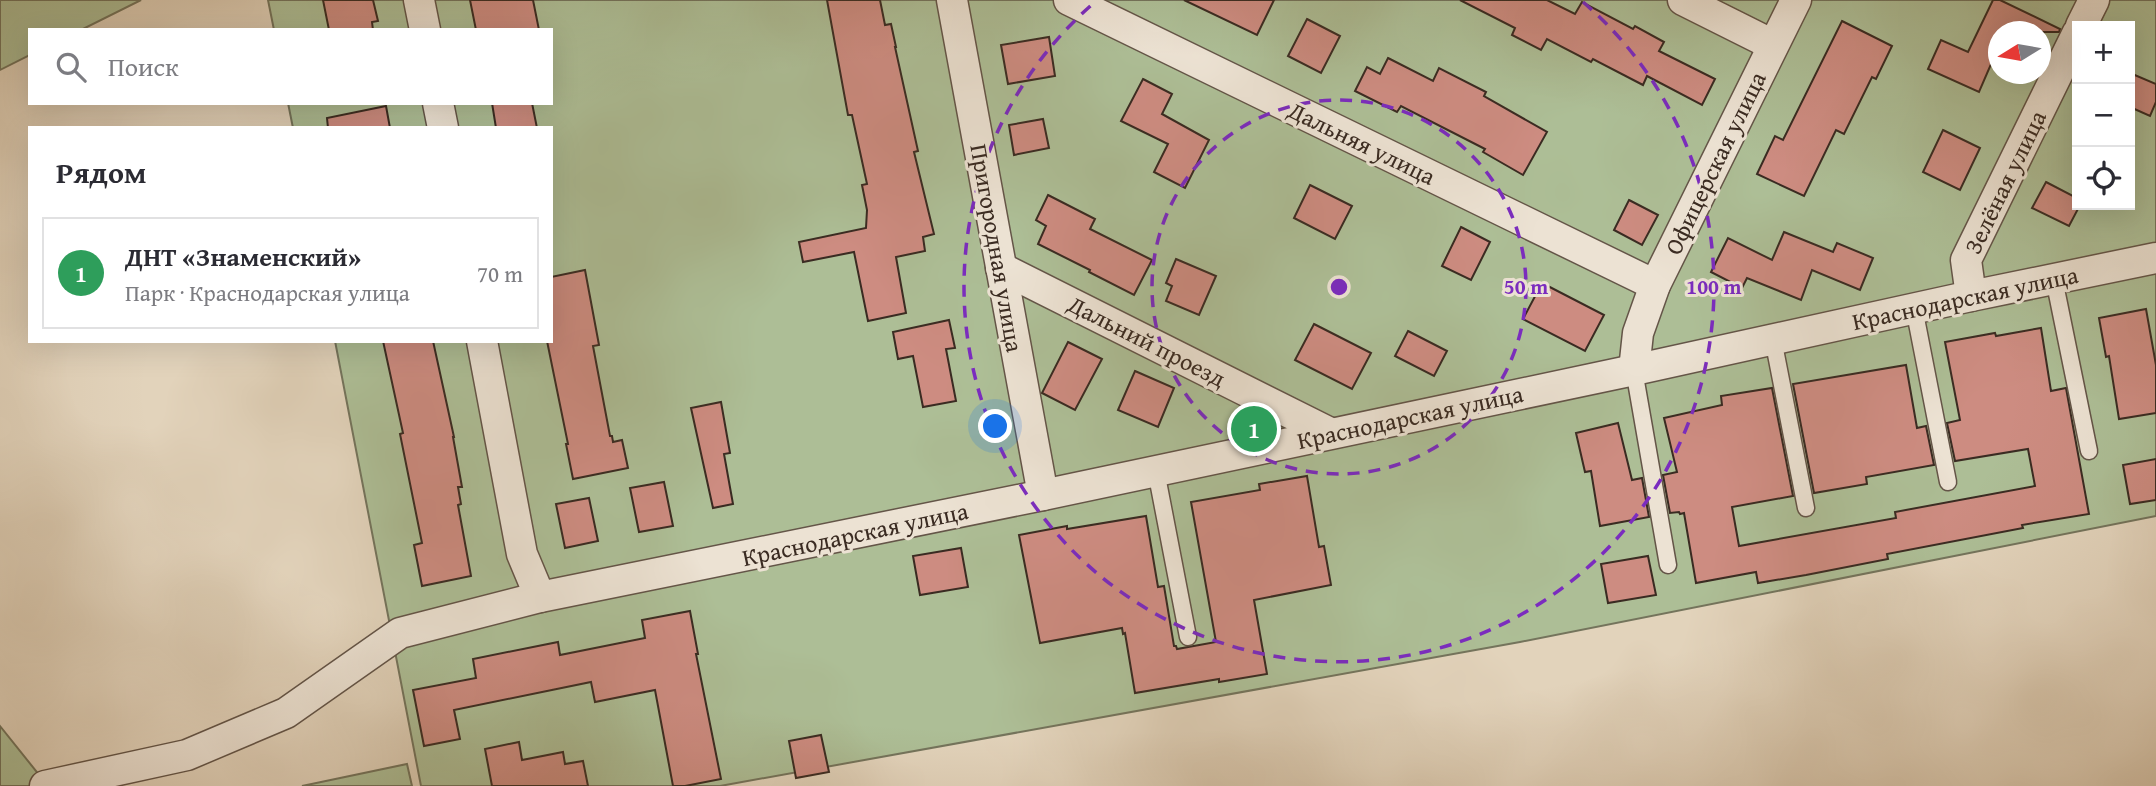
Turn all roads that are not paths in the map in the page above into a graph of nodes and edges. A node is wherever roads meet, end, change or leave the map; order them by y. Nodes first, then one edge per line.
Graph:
1 (419, 0) edge
2 (952, 0) edge
3 (1069, 0) edge
4 (1683, 0) edge
5 (1796, 0) edge
6 (2094, 0) edge
7 (2084, 21) edge
8 (425, 28) edge
9 (2072, 44) edge
10 (1773, 45) junction
11 (439, 105) edge
12 (443, 126) edge
13 (2156, 258) edge
14 (1001, 268) junction
15 (2054, 279) junction
16 (1655, 285) junction
17 (1971, 296) junction
18 (1914, 308) junction
19 (1773, 339) junction
20 (482, 343) edge
21 (1634, 370) junction
22 (1330, 433) junction
23 (2089, 451) dead end
24 (1156, 471) junction
25 (1948, 482) dead end
26 (1043, 495) junction
27 (1806, 508) dead end
28 (1668, 565) dead end
29 (540, 597) junction
30 (1188, 637) dead end
31 (45, 786) edge

1 - 8 street
2 - 14 street, Пригородная улица
3 - 16 street, Дальняя улица
4 - 10 street
5 - 10 street, Офицерская улица
6 - 7 street
9 - 17 street, Зелёная улица
10 - 16 street, Офицерская улица
11 - 12 street
13 - 15 street, Краснодарская улица
14 - 22 street, Дальний проезд
14 - 26 street, Пригородная улица
15 - 17 street, Краснодарская улица
15 - 23 lane
16 - 21 street, Офицерская улица
17 - 18 street, Краснодарская улица
18 - 19 street, Краснодарская улица
18 - 25 lane
19 - 21 street, Краснодарская улица
19 - 27 lane
20 - 29 street
21 - 22 street, Краснодарская улица
21 - 28 lane
22 - 24 street, Краснодарская улица
24 - 26 street, Краснодарская улица
24 - 30 lane
26 - 29 street, Краснодарская улица
29 - 31 street, Краснодарская улица

